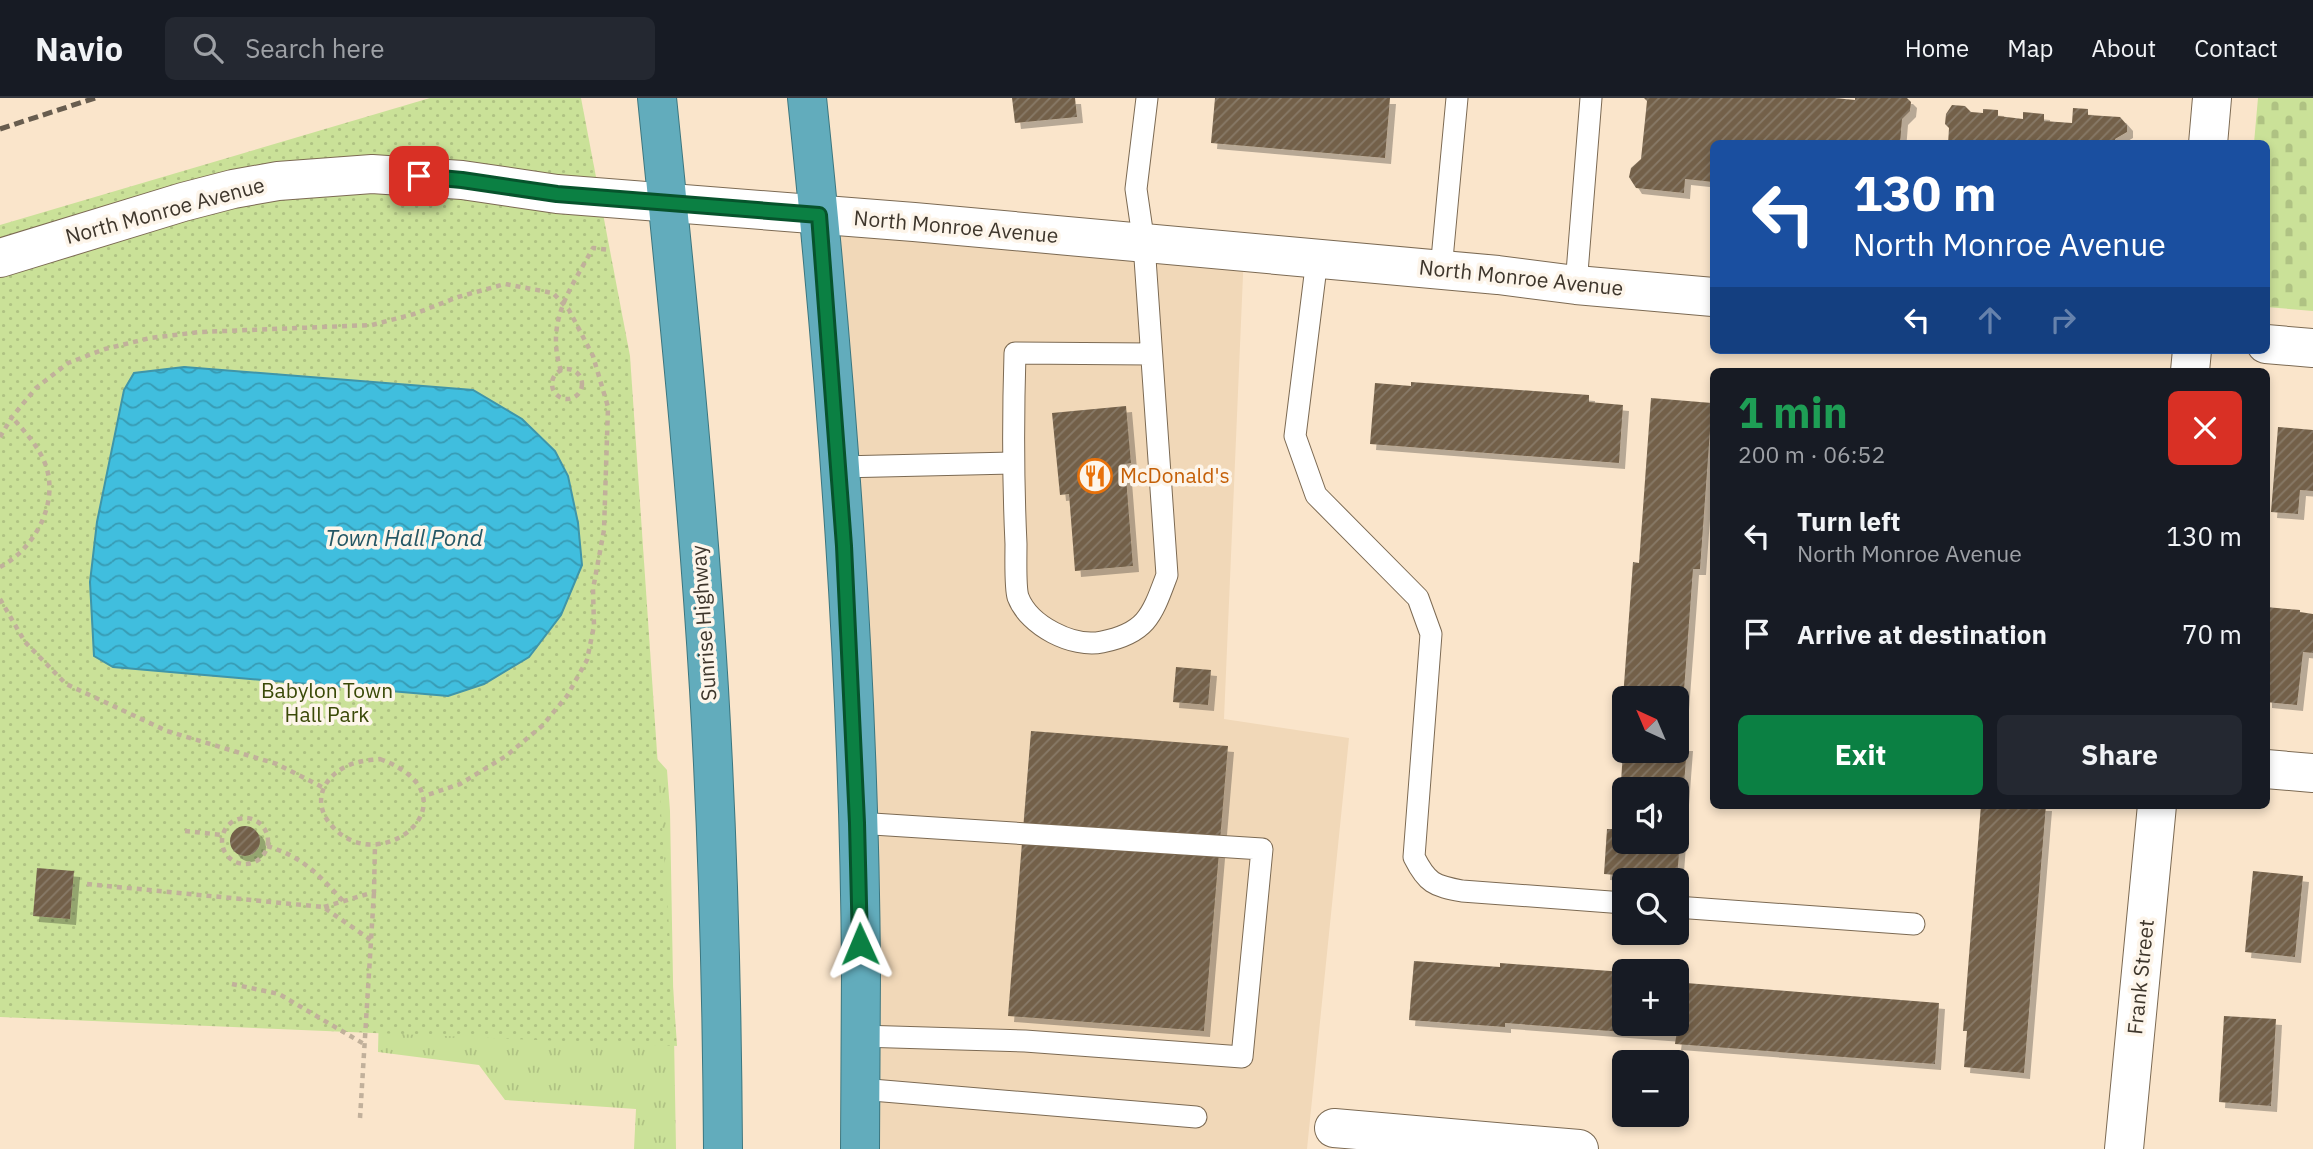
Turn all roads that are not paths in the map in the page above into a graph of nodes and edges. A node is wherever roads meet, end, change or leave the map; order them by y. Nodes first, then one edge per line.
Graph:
1 (657, 98) edge
2 (807, 98) edge
3 (1147, 98) edge
4 (1457, 98) edge
5 (1591, 98) edge
6 (2212, 98) edge
7 (2208, 140) edge
8 (668, 203) junction
9 (819, 215) junction
10 (1144, 244) junction
11 (0, 258) edge
12 (1317, 259) junction
13 (1441, 270) junction
14 (1576, 285) junction
15 (1710, 297) edge
16 (2270, 344) edge
17 (2313, 348) edge
18 (1150, 354) junction
19 (1012, 463) junction
20 (839, 467) junction
21 (2270, 769) edge
22 (2313, 773) edge
23 (2158, 809) edge
24 (857, 823) junction
25 (1612, 902) edge
26 (1689, 908) edge
27 (1914, 924) dead end
28 (860, 1035) junction
29 (860, 1089) junction
30 (1196, 1117) dead end
31 (1334, 1128) dead end
32 (723, 1149) edge
33 (860, 1149) edge
34 (1579, 1149) edge
35 (2124, 1149) edge

1 - 8 highway, Sunrise Highway
2 - 9 highway
3 - 10 lane
4 - 13 lane
5 - 14 lane
6 - 7 street
8 - 9 street, North Monroe Avenue
8 - 11 street, North Monroe Avenue
8 - 32 highway, Sunrise Highway
9 - 10 street, North Monroe Avenue
9 - 20 highway
10 - 12 street, North Monroe Avenue
10 - 18 lane
12 - 13 street, North Monroe Avenue
12 - 25 lane
13 - 14 street, North Monroe Avenue
14 - 15 street, North Monroe Avenue
16 - 17 street
18 - 19 lane
18 - 19 lane
19 - 20 lane
20 - 24 highway
21 - 22 street
23 - 35 street, Frank Street
24 - 28 highway
24 - 28 lane
26 - 27 lane
28 - 29 highway
29 - 30 lane
29 - 33 highway
31 - 34 street

